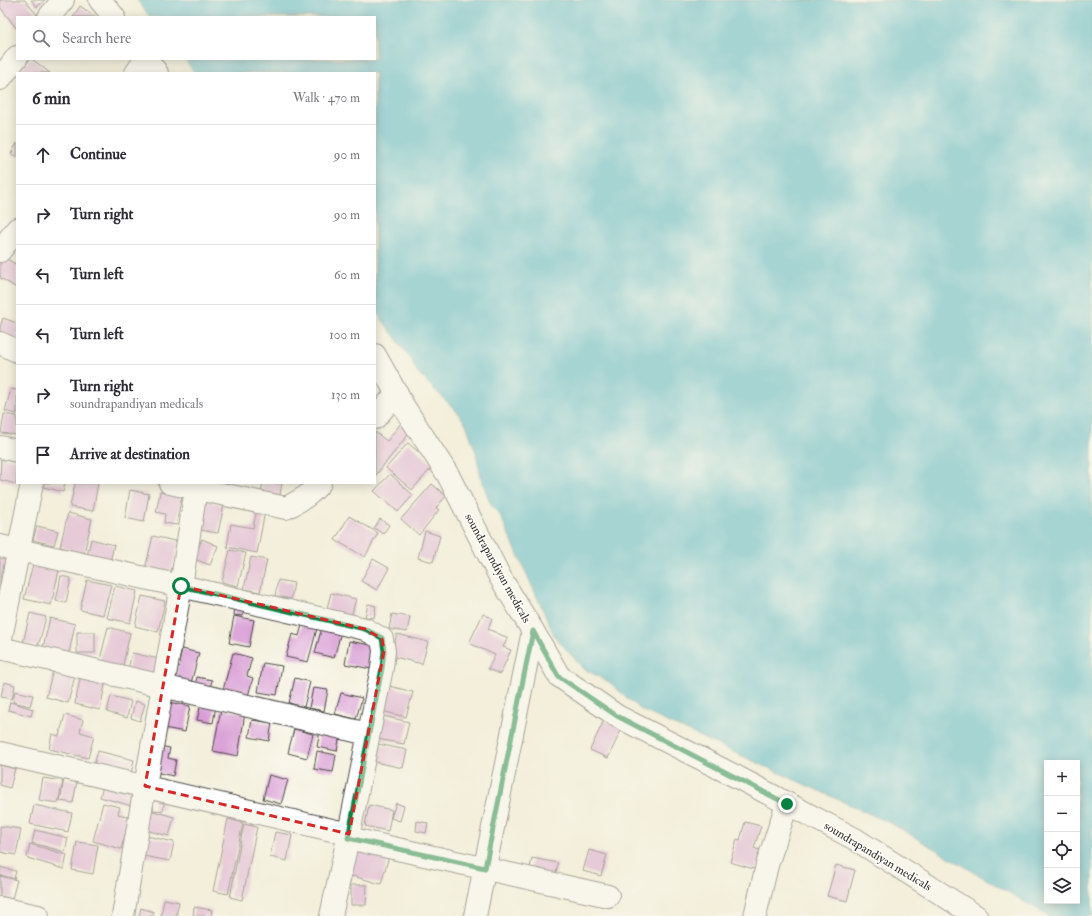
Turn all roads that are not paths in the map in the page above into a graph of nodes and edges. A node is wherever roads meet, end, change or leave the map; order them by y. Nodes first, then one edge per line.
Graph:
1 (63, 0) edge
2 (100, 0) edge
3 (50, 16) edge
4 (113, 16) edge
5 (16, 59) edge
6 (145, 60) edge
7 (147, 60) edge
8 (137, 72) edge
9 (156, 72) edge
10 (0, 79) edge
11 (16, 229) edge
12 (0, 251) edge
13 (0, 343) edge
14 (16, 351) edge
15 (376, 357) edge
16 (397, 393) junction
17 (376, 417) edge
18 (0, 447) edge
19 (16, 450) edge
20 (32, 484) edge
21 (179, 484) edge
22 (319, 484) edge
23 (196, 486) edge
24 (9, 548) edge
25 (181, 586) junction
26 (533, 631) junction
27 (0, 643) edge
28 (0, 648) edge
29 (163, 686) junction
30 (368, 734) junction
31 (0, 753) edge
32 (145, 786) junction
33 (787, 804) junction
34 (349, 836) junction
35 (485, 868) junction
36 (608, 896) dead end
37 (0, 908) edge
38 (38, 916) edge
39 (123, 916) edge
40 (331, 916) edge
41 (475, 916) edge
42 (755, 916) edge
43 (976, 916) edge

1 - 3 street
2 - 4 street
5 - 10 street
6 - 8 street
7 - 9 street
11 - 12 street
13 - 14 street
15 - 16 street, soundrapandiyan medicals
16 - 17 street
16 - 26 street, soundrapandiyan medicals
18 - 19 street
20 - 24 street
21 - 23 street
22 - 23 street
23 - 25 street
24 - 25 street
24 - 27 street
25 - 29 street
25 - 30 street
26 - 33 street, soundrapandiyan medicals
26 - 35 street
28 - 29 street
29 - 30 street
29 - 32 street
30 - 34 street
31 - 32 street
32 - 34 street
32 - 39 street
33 - 42 street
33 - 43 street, soundrapandiyan medicals
34 - 35 street
34 - 40 street
35 - 36 street
35 - 41 street
37 - 38 street

